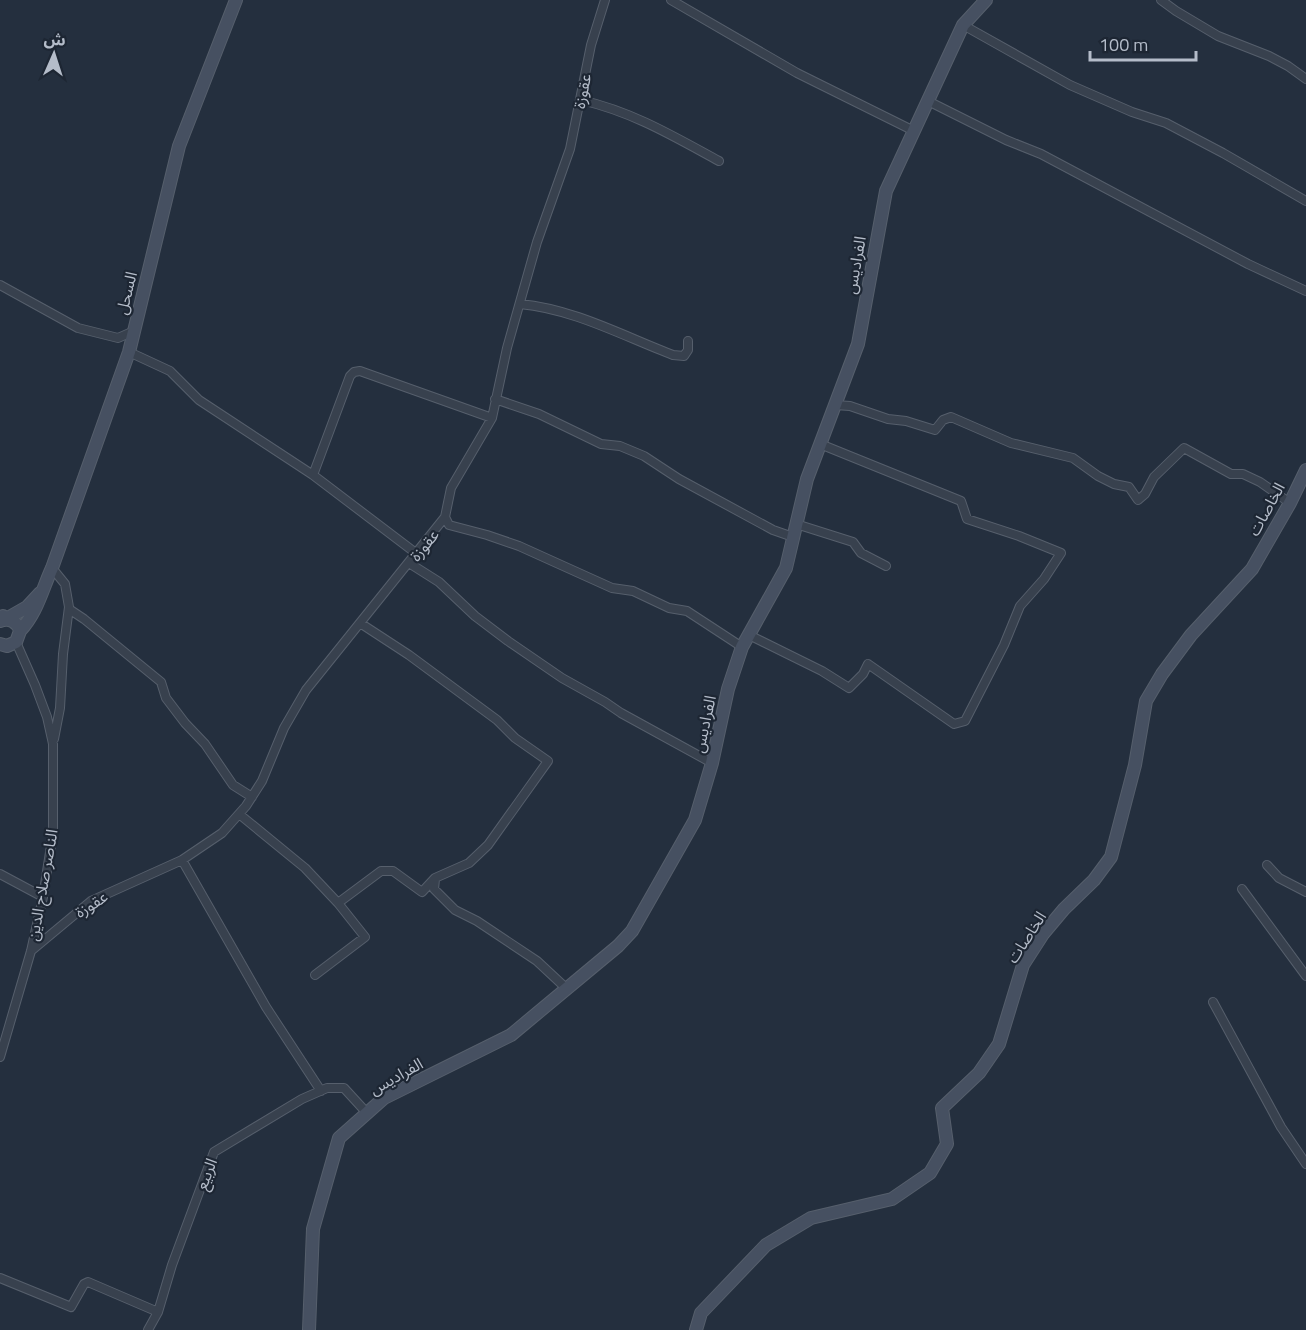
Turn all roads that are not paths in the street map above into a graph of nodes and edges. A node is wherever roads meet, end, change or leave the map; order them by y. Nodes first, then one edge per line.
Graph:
1 (236, 0) edge
2 (604, 0) edge
3 (671, 0) edge
4 (986, 0) edge
5 (1161, 0) edge
6 (963, 26) junction
7 (1306, 79) edge
8 (581, 100) junction
9 (928, 101) junction
10 (914, 131) junction
11 (719, 161) dead end
12 (1306, 201) edge
13 (0, 285) edge
14 (1306, 291) edge
15 (520, 304) junction
16 (134, 331) junction
17 (688, 341) dead end
18 (129, 352) junction
19 (495, 399) junction
20 (835, 405) junction
21 (492, 418) junction
22 (820, 444) junction
23 (1306, 470) edge
24 (313, 475) junction
25 (1290, 503) junction
26 (446, 517) junction
27 (796, 524) junction
28 (793, 537) junction
29 (417, 554) junction
30 (409, 563) junction
31 (886, 566) dead end
32 (52, 568) junction
33 (41, 592) junction
34 (69, 609) junction
35 (2, 618) edge
36 (360, 623) junction
37 (749, 634) junction
38 (12, 640) edge
39 (742, 647) junction
40 (0, 657) edge
41 (54, 744) junction
42 (712, 763) junction
43 (252, 797) junction
44 (239, 814) junction
45 (182, 860) junction
46 (1267, 865) dead end
47 (0, 874) edge
48 (435, 878) junction
49 (1242, 889) dead end
50 (1306, 892) edge
51 (43, 897) junction
52 (338, 903) junction
53 (31, 951) junction
54 (315, 975) dead end
55 (1306, 976) edge
56 (567, 989) junction
57 (1213, 1002) dead end
58 (0, 1058) edge
59 (321, 1090) junction
60 (366, 1112) junction
61 (1306, 1164) edge
62 (0, 1278) edge
63 (158, 1312) junction
64 (148, 1330) edge
65 (309, 1330) edge
66 (696, 1330) edge

1 - 16 street, السحل
2 - 8 street, عقوزة
3 - 10 street
4 - 6 street, الفراديس
5 - 7 street
6 - 9 street, الفراديس
6 - 12 street
8 - 11 street
8 - 15 street, عقوزة
9 - 10 street, الفراديس
9 - 14 street
10 - 20 street, الفراديس
13 - 16 street
15 - 17 street
15 - 19 street, عقوزة
16 - 18 street, السحل
18 - 24 street
18 - 32 street, السحل
19 - 21 street, عقوزة
19 - 28 street
20 - 22 street, الفراديس
20 - 25 street
21 - 24 street
21 - 26 street, عقوزة
22 - 27 street, الفراديس
22 - 37 street
23 - 25 street, الخاصات
24 - 29 street
25 - 66 street, الخاصات
26 - 29 street, عقوزة
26 - 39 street
27 - 28 street, الفراديس
27 - 31 street
28 - 37 street, الفراديس
29 - 30 street, عقوزة
30 - 36 street, عقوزة
30 - 42 street
32 - 33 street, السحل
32 - 34 street
33 - 35 street
33 - 38 street, السحل
34 - 41 street
34 - 43 street
35 - 38 street
36 - 43 street, عقوزة
36 - 48 street
37 - 39 street, الفراديس
38 - 40 street, السحل
38 - 41 street, الناصر صلاح الدين
39 - 42 street, الفراديس
41 - 51 street, الناصر صلاح الدين
42 - 56 street, الفراديس
43 - 44 street, عقوزة
44 - 45 street, عقوزة
44 - 52 street
45 - 53 street, عقوزة
45 - 59 street
46 - 50 street
47 - 51 street
48 - 52 street
48 - 56 street
49 - 55 street
51 - 53 street, الناصر صلاح الدين
52 - 54 street
53 - 58 street, الناصر صلاح الدين
56 - 60 street, الفراديس
57 - 61 street
59 - 60 street
59 - 63 street, الربيع
60 - 65 street, الفراديس
62 - 63 street
63 - 64 street, الربيع

